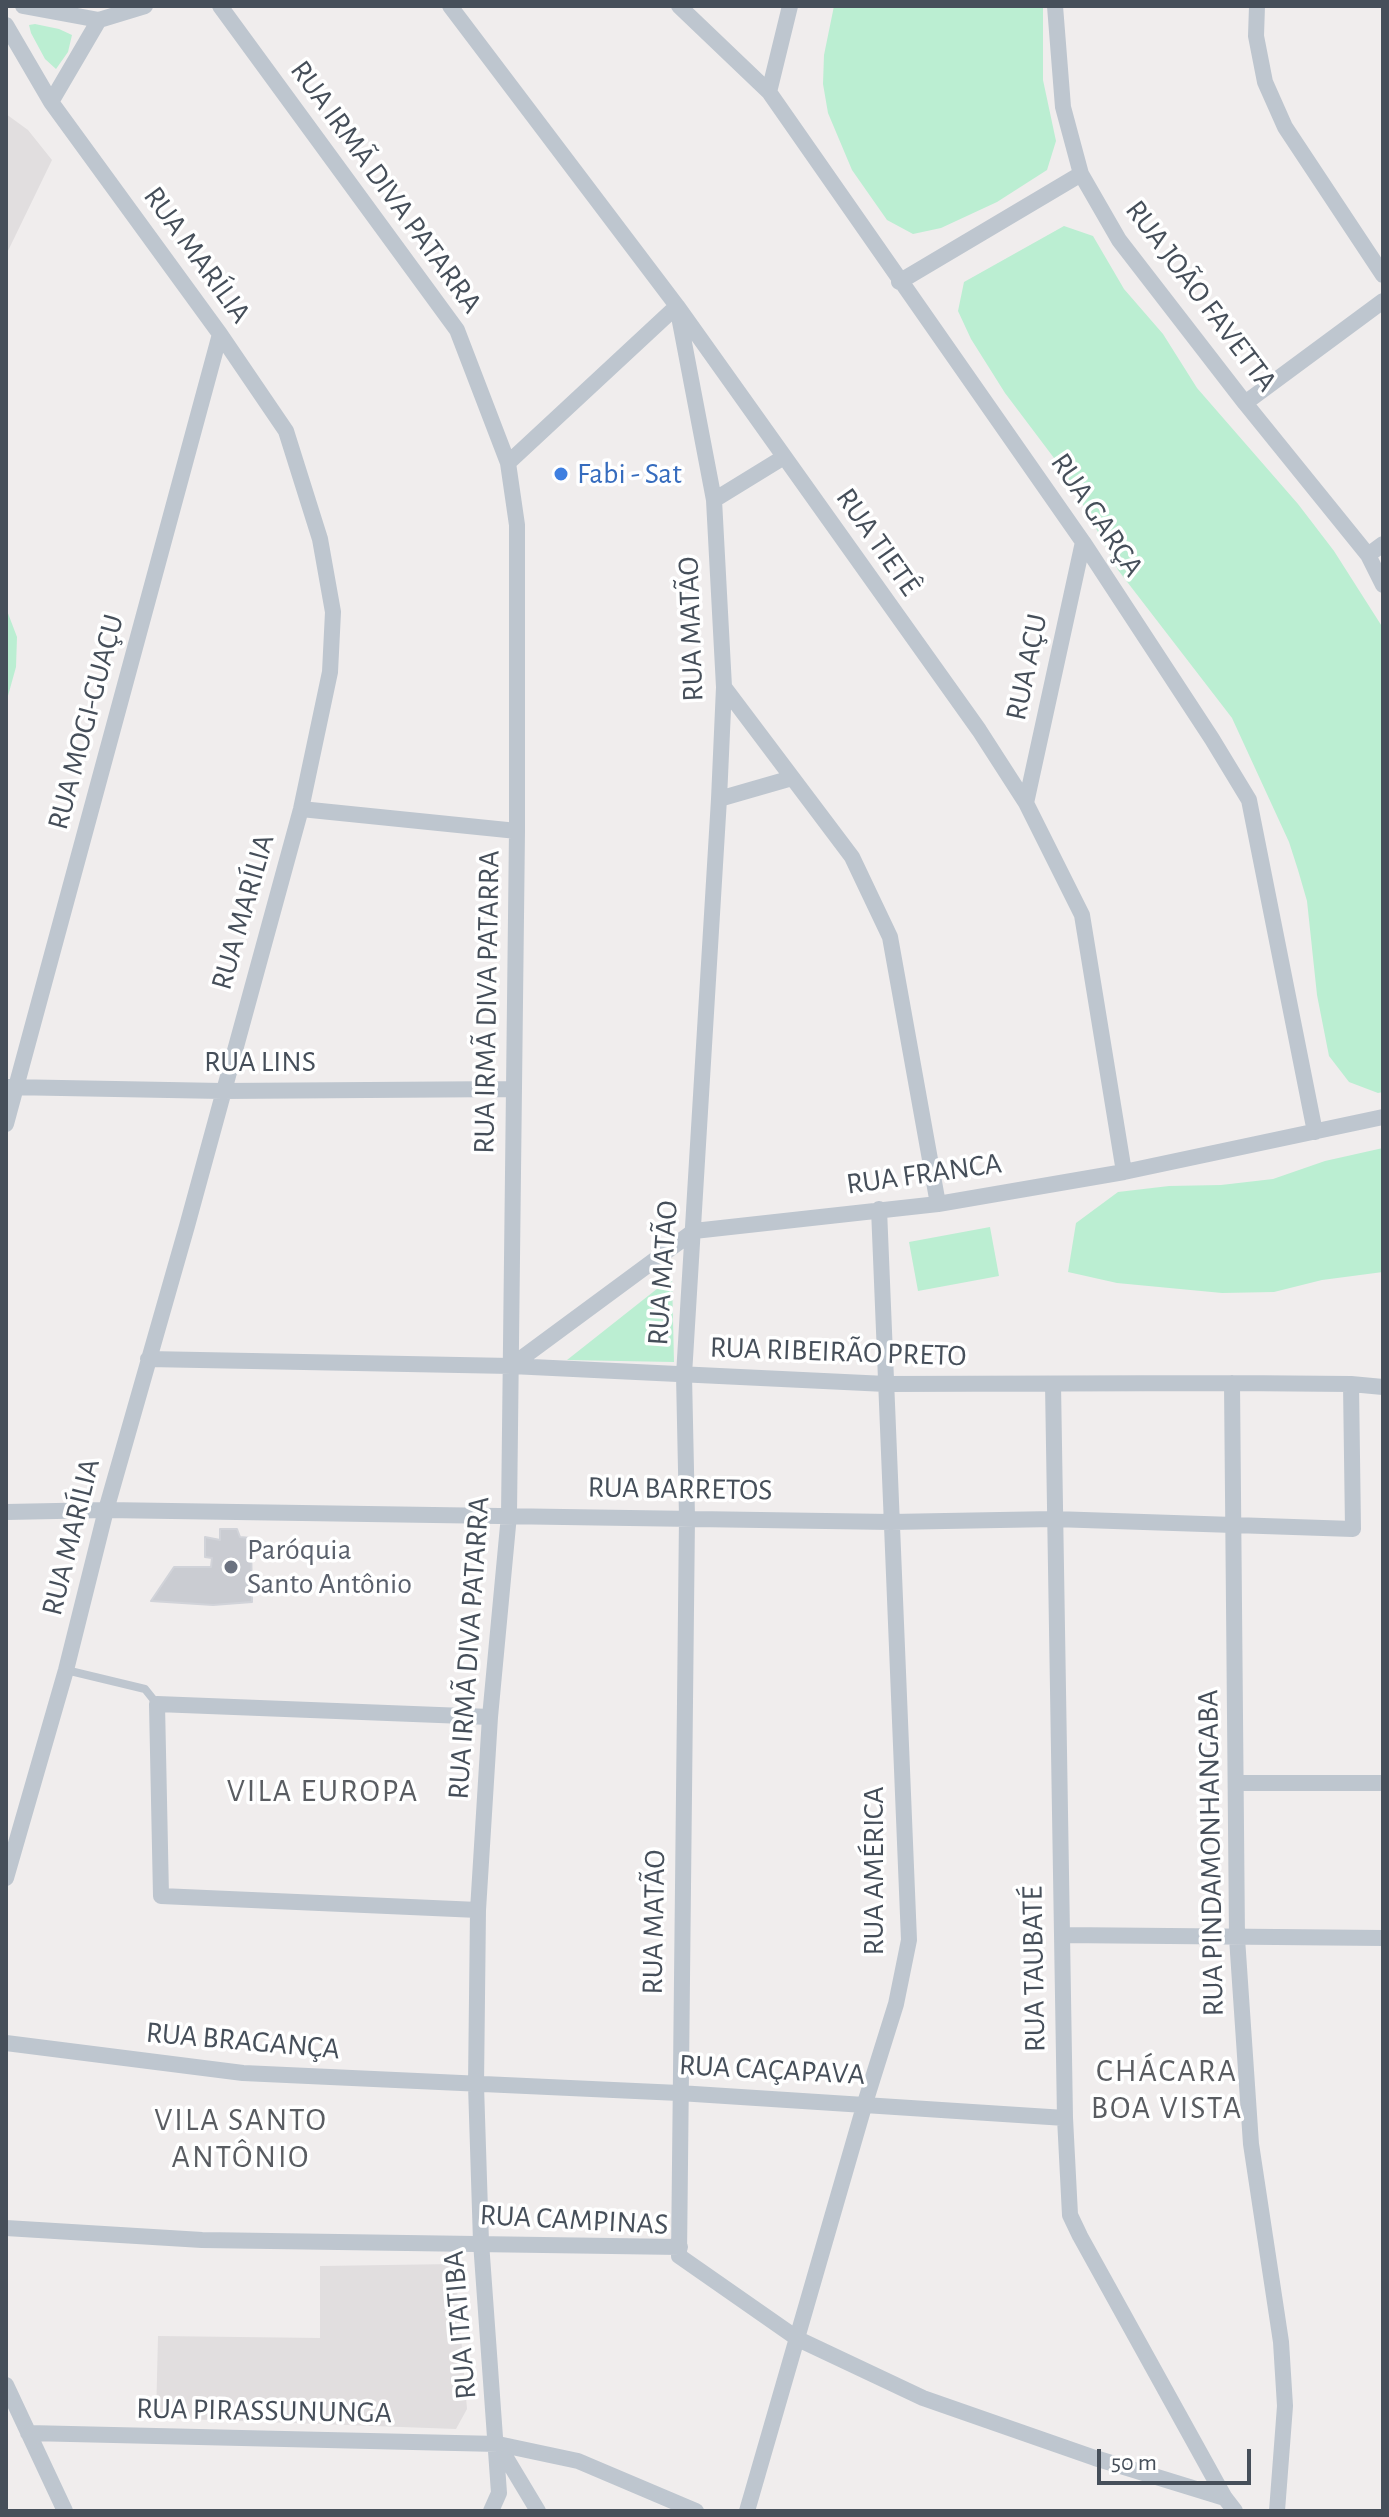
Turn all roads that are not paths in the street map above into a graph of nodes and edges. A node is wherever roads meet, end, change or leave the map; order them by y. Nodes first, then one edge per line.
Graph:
1 (23, 6) edge
2 (145, 6) edge
3 (220, 6) edge
4 (450, 6) edge
5 (679, 6) edge
6 (790, 6) edge
7 (1055, 6) edge
8 (1257, 6) edge
9 (99, 20) junction
10 (6, 25) edge
11 (769, 92) junction
12 (51, 102) junction
13 (1081, 174) junction
14 (1383, 275) edge
15 (899, 282) junction
16 (1383, 301) edge
17 (677, 306) junction
18 (220, 334) junction
19 (1245, 403) junction
20 (784, 457) junction
21 (508, 463) junction
22 (714, 500) junction
23 (1083, 542) junction
24 (1383, 544) edge
25 (1368, 555) junction
26 (1383, 585) edge
27 (724, 687) junction
28 (792, 778) junction
29 (719, 799) junction
30 (1026, 803) junction
31 (301, 809) junction
32 (517, 831) junction
33 (11, 1087) edge
34 (514, 1089) junction
35 (222, 1091) junction
36 (1383, 1117) edge
37 (6, 1124) edge
38 (1315, 1132) junction
39 (1124, 1172) junction
40 (938, 1204) junction
41 (879, 1209) junction
42 (694, 1231) junction
43 (148, 1359) junction
44 (511, 1366) junction
45 (684, 1375) junction
46 (1232, 1383) junction
47 (886, 1384) junction
48 (1053, 1384) junction
49 (1351, 1384) junction
50 (1383, 1387) edge
51 (106, 1510) junction
52 (6, 1512) edge
53 (509, 1515) junction
54 (687, 1517) junction
55 (1054, 1519) junction
56 (891, 1522) junction
57 (1234, 1523) junction
58 (66, 1670) junction
59 (157, 1704) junction
60 (490, 1717) junction
61 (1236, 1783) junction
62 (1383, 1783) edge
63 (6, 1878) edge
64 (478, 1910) junction
65 (1062, 1935) junction
66 (1237, 1938) junction
67 (1383, 1938) edge
68 (6, 2043) edge
69 (476, 2085) junction
70 (679, 2093) junction
71 (865, 2103) junction
72 (1065, 2118) junction
73 (6, 2228) edge
74 (481, 2242) junction
75 (680, 2247) junction
76 (798, 2339) junction
77 (6, 2385) edge
78 (28, 2433) junction
79 (498, 2444) junction
80 (1230, 2504) edge
81 (65, 2511) edge
82 (491, 2511) edge
83 (538, 2511) edge
84 (696, 2511) edge
85 (747, 2511) edge
86 (1277, 2511) edge

1 - 9 street
2 - 9 street
3 - 21 street, RUA IRMÃ DIVA PATARRA
4 - 17 street, RUA TIETÊ
5 - 11 street, RUA GARÇA
6 - 11 street
7 - 13 street, RUA JOÃO FAVETTA
8 - 14 street
9 - 12 street
10 - 12 street, RUA MARÍLIA
11 - 15 street, RUA GARÇA
12 - 18 street, RUA MARÍLIA
13 - 15 street
13 - 19 street, RUA JOÃO FAVETTA
15 - 23 street, RUA GARÇA
16 - 19 street
17 - 20 street, RUA TIETÊ
17 - 21 street
17 - 22 street, RUA MATÃO
18 - 31 street, RUA MARÍLIA
18 - 33 street, RUA MOGI-GUAÇU
19 - 25 street, RUA JOÃO FAVETTA
20 - 22 street
20 - 30 street, RUA TIETÊ
21 - 32 street, RUA IRMÃ DIVA PATARRA
22 - 27 street, RUA MATÃO
23 - 30 street, RUA AÇU
23 - 38 street, RUA GARÇA
24 - 25 street
25 - 26 street, RUA JOÃO FAVETTA
27 - 28 street
27 - 29 street, RUA MATÃO
28 - 29 street
28 - 40 street
29 - 42 street, RUA MATÃO
30 - 39 street, RUA TIETÊ
31 - 32 street
31 - 35 street, RUA MARÍLIA
32 - 34 street, RUA IRMÃ DIVA PATARRA
33 - 35 street, RUA LINS
33 - 37 street, RUA MOGI-GUAÇU
34 - 35 street, RUA LINS
34 - 44 street, RUA IRMÃ DIVA PATARRA
35 - 43 street, RUA MARÍLIA
36 - 38 street, RUA FRANCA
38 - 39 street, RUA FRANCA
39 - 40 street, RUA FRANCA
40 - 41 street, RUA FRANCA
41 - 42 street, RUA FRANCA
41 - 47 street, RUA AMÉRICA
42 - 44 street, RUA FRANCA
42 - 45 street, RUA MATÃO
43 - 44 street, RUA RIBEIRÃO PRETO
43 - 51 street, RUA MARÍLIA
44 - 45 street, RUA RIBEIRÃO PRETO
44 - 53 street, RUA IRMÃ DIVA PATARRA
45 - 47 street, RUA RIBEIRÃO PRETO
45 - 54 street, RUA MATÃO
46 - 48 street, RUA RIBEIRÃO PRETO
46 - 49 street, RUA RIBEIRÃO PRETO
46 - 57 street, RUA PINDAMONHANGABA
47 - 48 street, RUA RIBEIRÃO PRETO
47 - 56 street, RUA AMÉRICA
48 - 55 street, RUA TAUBATÉ
49 - 50 street, RUA RIBEIRÃO PRETO
49 - 57 street, RUA BARRETOS
51 - 52 street, RUA BARRETOS
51 - 53 street, RUA BARRETOS
51 - 58 street, RUA MARÍLIA
53 - 54 street, RUA BARRETOS
53 - 60 street, RUA IRMÃ DIVA PATARRA
54 - 56 street, RUA BARRETOS
54 - 70 street, RUA MATÃO
55 - 56 street, RUA BARRETOS
55 - 57 street, RUA BARRETOS
55 - 65 street, RUA TAUBATÉ
56 - 71 street, RUA AMÉRICA
57 - 61 street, RUA PINDAMONHANGABA
58 - 59 lane
58 - 63 street, RUA MARÍLIA
59 - 60 street
59 - 64 street
60 - 64 street, RUA IRMÃ DIVA PATARRA
61 - 62 street
61 - 66 street, RUA PINDAMONHANGABA
64 - 69 street, RUA IRMÃ DIVA PATARRA
65 - 66 street
65 - 72 street, RUA TAUBATÉ
66 - 67 street
66 - 86 street, RUA PINDAMONHANGABA
68 - 69 street, RUA BRAGANÇA
69 - 70 street, RUA CAÇAPAVA
69 - 74 street, RUA ITATIBA
70 - 71 street, RUA CAÇAPAVA
70 - 75 street, RUA MATÃO
71 - 72 street, RUA CAÇAPAVA
71 - 76 street, RUA AMÉRICA
72 - 80 street, RUA TAUBATÉ
73 - 74 street, RUA CAMPINAS
74 - 75 street, RUA CAMPINAS
74 - 79 street, RUA ITATIBA
75 - 76 street, RUA CAMPINAS
76 - 80 street, RUA CAMPINAS
76 - 85 street, RUA AMÉRICA
77 - 78 street
78 - 79 street, RUA PIRASSUNUNGA
78 - 81 street
79 - 82 street, RUA ITATIBA
79 - 83 street
79 - 84 street, RUA PIRASSUNUNGA

